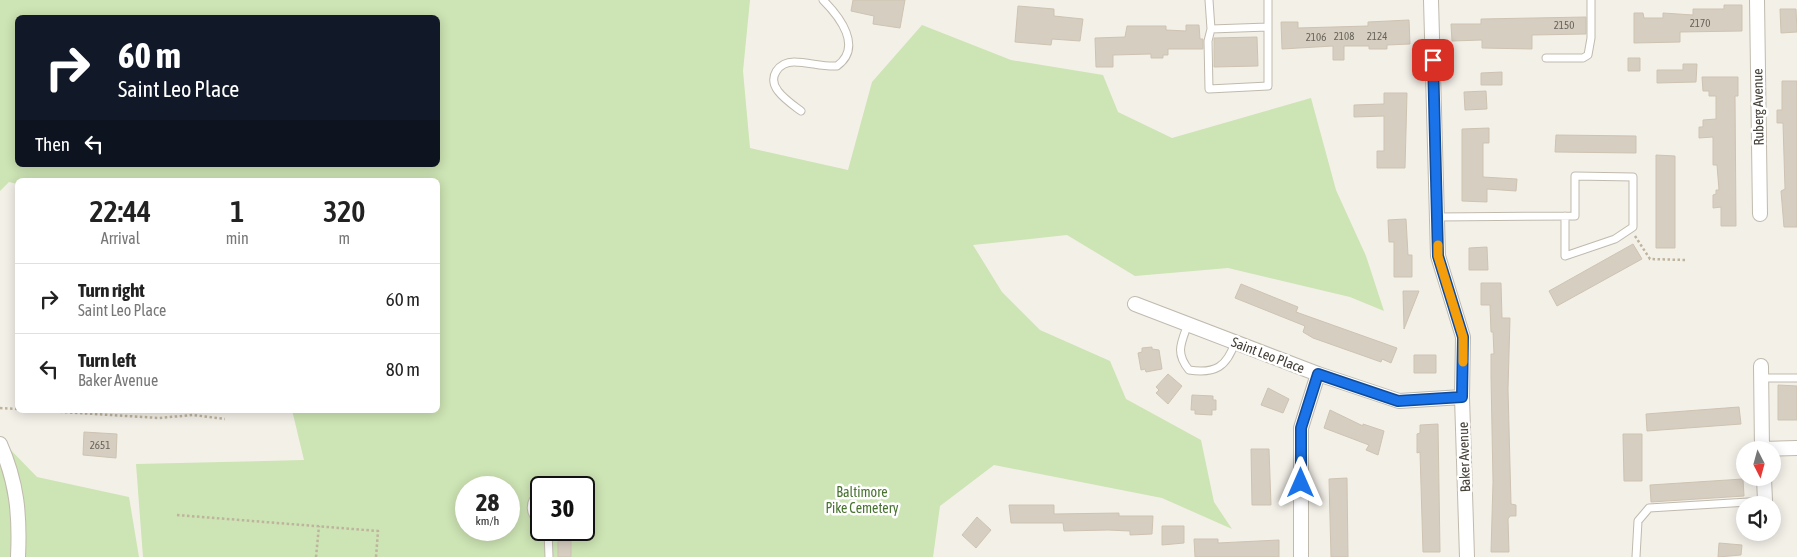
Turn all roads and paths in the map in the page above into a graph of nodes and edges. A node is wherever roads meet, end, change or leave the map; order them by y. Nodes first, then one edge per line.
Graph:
1 (823, 0) edge
2 (1209, 0) edge
3 (1268, 0) edge
4 (1431, 0) edge
5 (1591, 0) edge
6 (1757, 0) edge
7 (1268, 26) junction
8 (1210, 29) junction
9 (1546, 58) dead end
10 (801, 111) dead end
11 (1760, 214) dead end
12 (1566, 216) junction
13 (1437, 217) junction
14 (1634, 235) dead end
15 (1685, 260) dead end
16 (1135, 304) dead end
17 (1188, 324) junction
18 (1235, 342) junction
19 (1762, 372) joint
20 (1318, 374) junction
21 (1797, 378) edge
22 (1462, 397) junction
23 (0, 408) edge
24 (15, 409) edge
25 (78, 413) edge
26 (225, 419) dead end
27 (1762, 441) edge
28 (0, 444) edge
29 (1797, 448) edge
30 (1781, 449) edge
31 (1736, 503) edge
32 (177, 515) dead end
33 (319, 526) junction
34 (548, 541) edge
35 (18, 557) edge
36 (316, 557) edge
37 (376, 557) edge
38 (549, 557) edge
39 (1301, 557) edge
40 (1467, 557) edge
41 (1636, 557) edge

1 - 10 lane
2 - 8 lane
3 - 7 lane
4 - 13 street, Baker Avenue
5 - 9 lane
6 - 11 street, Ruberg Avenue
7 - 8 lane
7 - 8 lane
12 - 12 lane
12 - 13 lane
13 - 22 street, Baker Avenue
14 - 15 path
16 - 17 street, Saint Leo Place
17 - 18 street, Saint Leo Place
17 - 18 lane
18 - 20 street, Saint Leo Place
19 - 21 lane
19 - 27 street
20 - 22 street, Saint Leo Place
20 - 39 street
22 - 40 street, Baker Avenue
23 - 24 path
25 - 26 path
28 - 35 street
29 - 30 street
31 - 41 lane
32 - 33 path
33 - 36 path
33 - 37 path
34 - 38 lane

